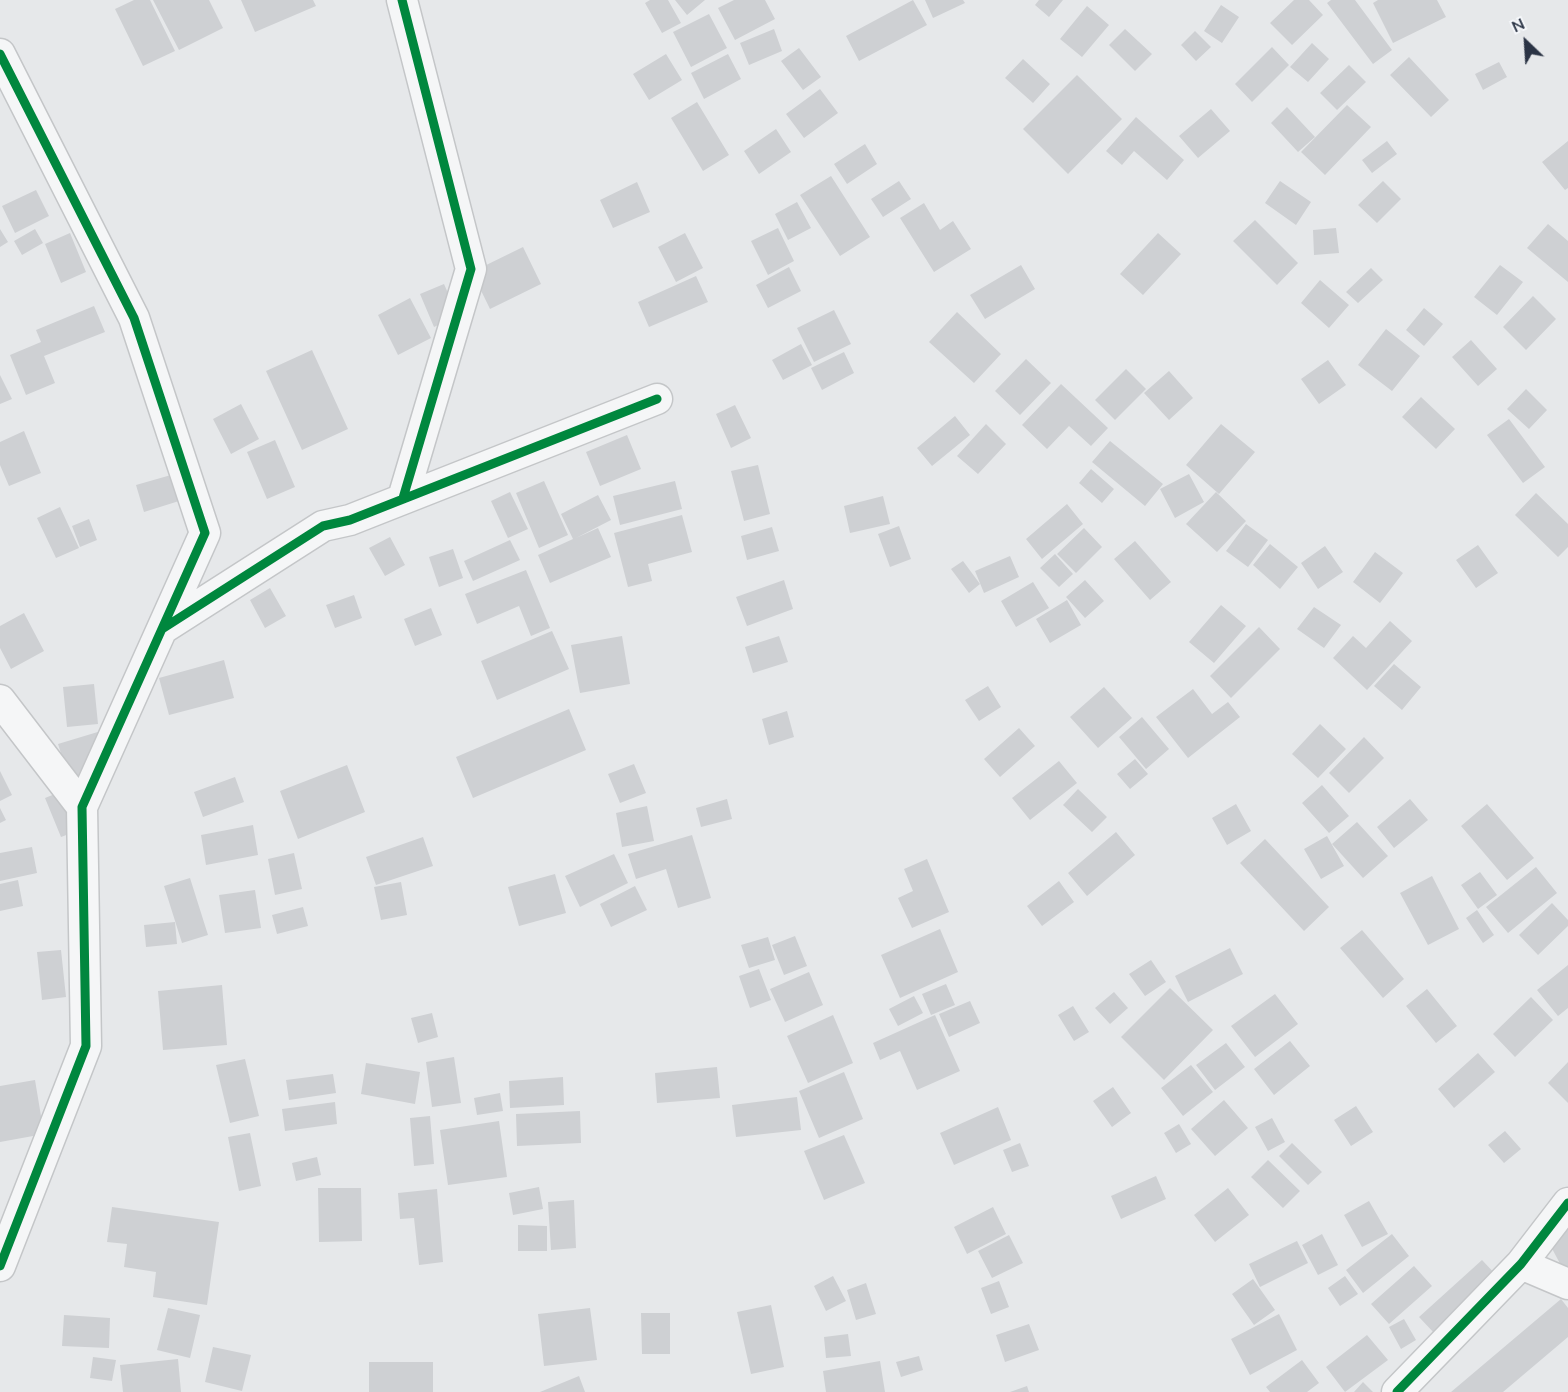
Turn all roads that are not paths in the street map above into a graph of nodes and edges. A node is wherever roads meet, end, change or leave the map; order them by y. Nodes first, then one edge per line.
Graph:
1 (402, 0) edge
2 (0, 54) edge
3 (657, 399) dead end
4 (404, 498) junction
5 (162, 629) junction
6 (0, 700) edge
7 (82, 807) junction
8 (1568, 1203) edge
9 (1521, 1264) junction
10 (0, 1266) edge
11 (1568, 1284) edge
12 (1397, 1392) edge

1 - 4 street
2 - 5 street
3 - 4 street
4 - 5 street
5 - 7 street
6 - 7 street
7 - 10 street
8 - 9 street
9 - 11 street
9 - 12 street

